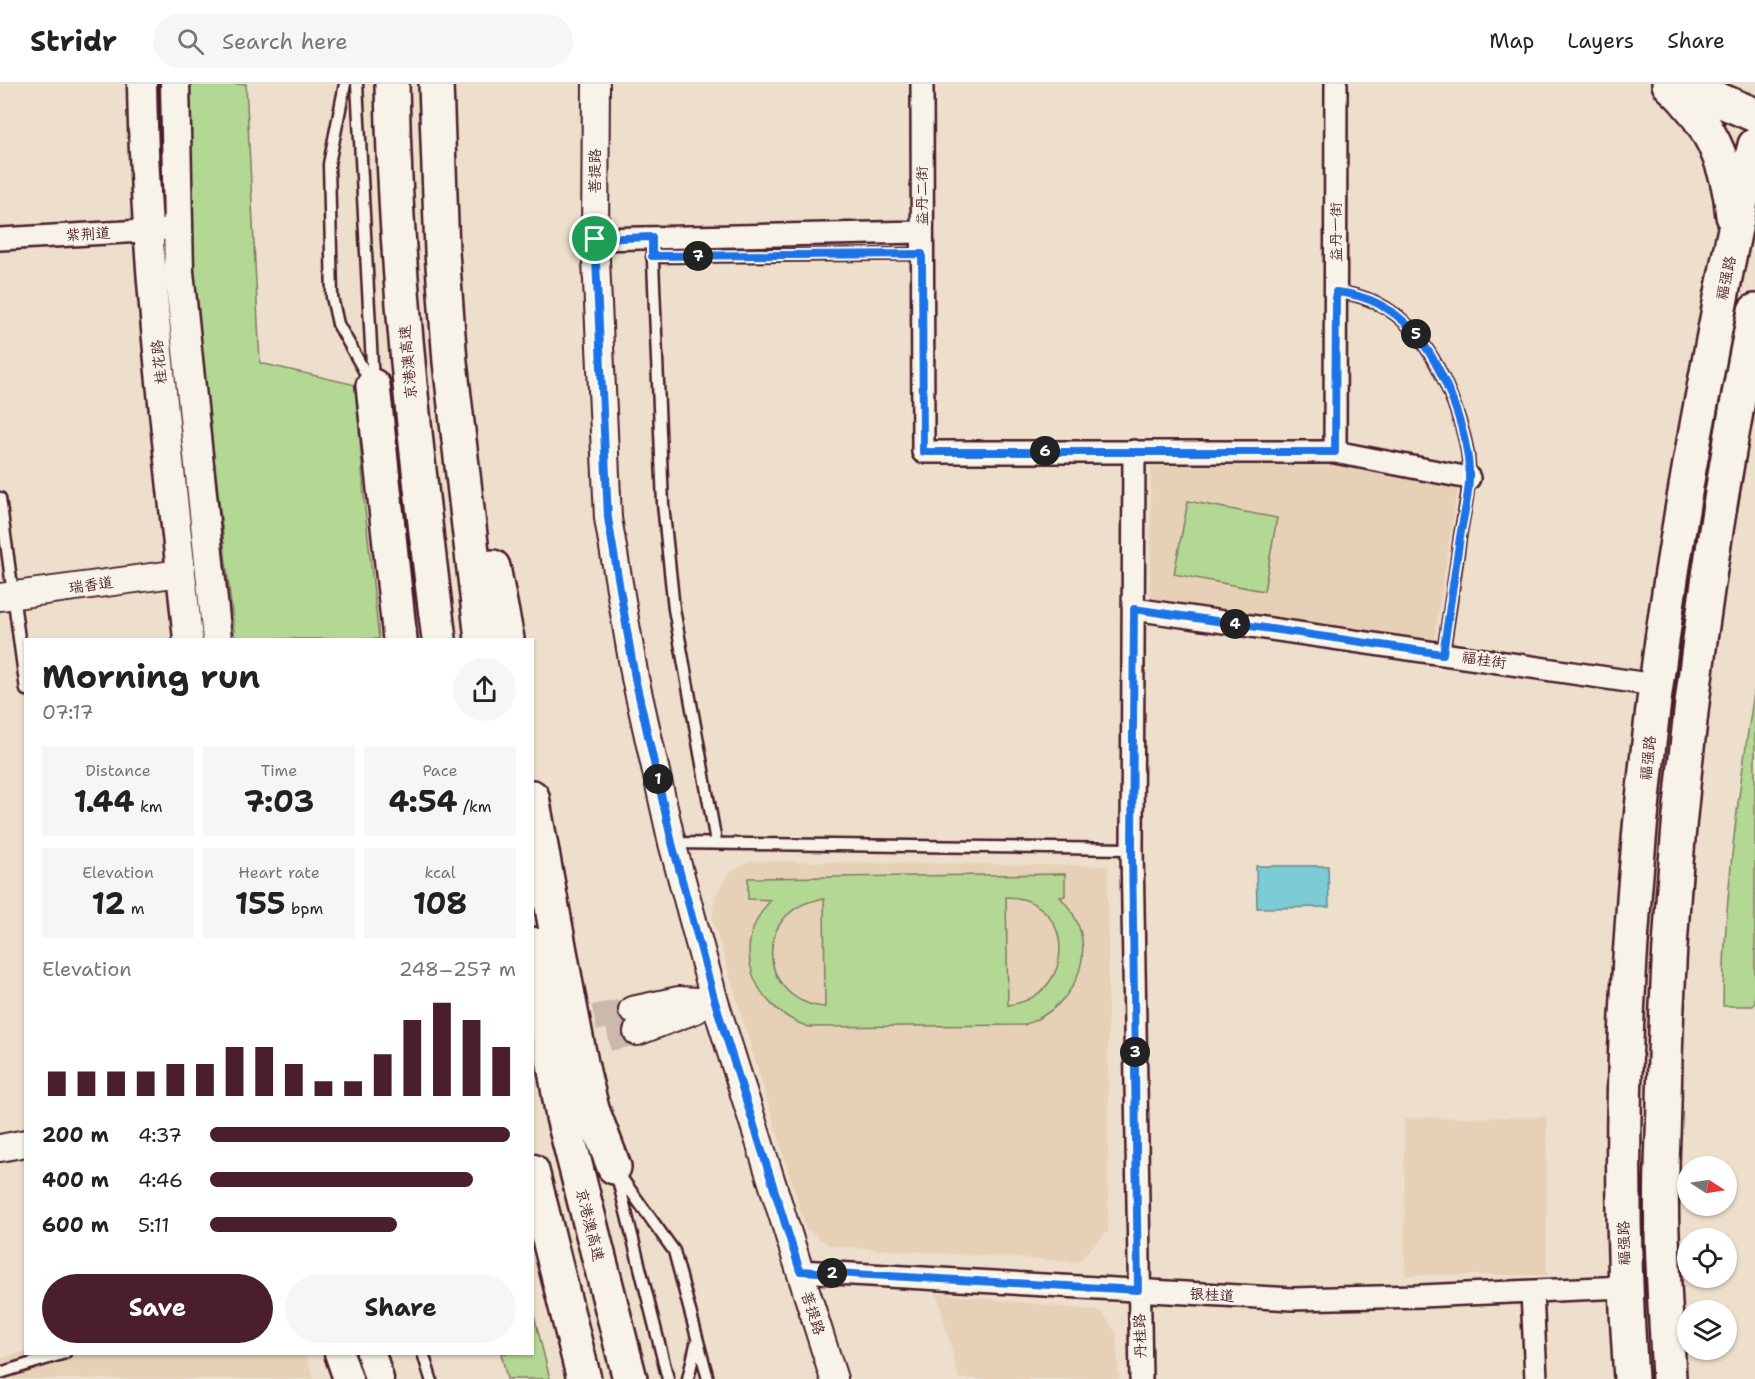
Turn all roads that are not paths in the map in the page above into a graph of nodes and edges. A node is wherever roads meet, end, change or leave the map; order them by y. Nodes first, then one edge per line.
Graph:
1 (142, 84) edge
2 (175, 84) edge
3 (345, 84) edge
4 (357, 84) edge
5 (392, 84) edge
6 (436, 84) edge
7 (596, 84) edge
8 (922, 84) edge
9 (1336, 84) edge
10 (1669, 84) edge
11 (1681, 84) edge
12 (1755, 115) edge
13 (1755, 145) edge
14 (177, 229) junction
15 (147, 231) junction
16 (922, 232) junction
17 (0, 238) edge
18 (1735, 238) junction
19 (595, 239) junction
20 (652, 247) junction
21 (922, 254) junction
22 (1336, 292) junction
23 (1755, 311) edge
24 (450, 362) junction
25 (373, 386) junction
26 (1134, 451) junction
27 (1335, 452) junction
28 (1469, 478) junction
29 (0, 498) edge
30 (182, 573) junction
31 (6, 596) edge
32 (1134, 609) junction
33 (188, 638) edge
34 (217, 638) edge
35 (400, 638) edge
36 (439, 638) edge
37 (483, 638) edge
38 (507, 638) edge
39 (1443, 654) junction
40 (24, 681) edge
41 (1655, 685) junction
42 (534, 814) edge
43 (716, 842) junction
44 (672, 843) junction
45 (1132, 849) junction
46 (534, 949) edge
47 (715, 1002) junction
48 (556, 1003) junction
49 (635, 1021) tunnel mouth
50 (568, 1069) junction
51 (24, 1143) edge
52 (0, 1148) edge
53 (614, 1167) junction
54 (534, 1179) edge
55 (800, 1271) junction
56 (1624, 1287) junction
57 (1138, 1290) junction
58 (1532, 1292) junction
59 (697, 1336) junction
60 (58, 1355) edge
61 (340, 1355) edge
62 (372, 1355) edge
63 (424, 1355) edge
64 (0, 1373) edge
65 (348, 1379) edge
66 (379, 1379) edge
67 (431, 1379) edge
68 (584, 1379) edge
69 (630, 1379) edge
70 (668, 1379) edge
71 (688, 1379) edge
72 (708, 1379) edge
73 (834, 1379) edge
74 (1142, 1379) edge
75 (1536, 1379) edge
76 (1631, 1379) edge
77 (1669, 1379) edge

1 - 15 main road, 桂花路
2 - 14 main road, 桂花路
3 - 25 lane
4 - 25 lane
5 - 36 main road, 京港澳高速
6 - 24 main road
7 - 19 street, 菩提路
8 - 16 street, 益丹二街
9 - 22 street, 益丹一街
10 - 18 main road
11 - 12 main road
13 - 18 main road, 福强路
14 - 15 street, 紫荆道
14 - 34 main road, 桂花路
15 - 17 street, 紫荆道
15 - 30 main road, 桂花路
16 - 20 street
16 - 21 street, 益丹二街
18 - 41 main road, 福强路
19 - 20 street
19 - 44 street, 菩提路
20 - 21 lane
20 - 43 lane
21 - 26 street, 益丹二街
22 - 27 street, 益丹一街
22 - 28 lane
23 - 77 main road
24 - 37 main road
24 - 38 main road
25 - 35 main road
26 - 27 street
26 - 32 street, 丹桂路
27 - 28 street
28 - 39 lane
29 - 31 lane
30 - 31 street, 瑞香道
30 - 33 main road, 桂花路
31 - 40 lane
32 - 39 street, 福桂街
32 - 45 street, 丹桂路
39 - 41 street, 福桂街
41 - 56 main road, 福强路
42 - 48 main road
43 - 44 lane
43 - 45 lane
44 - 47 street, 菩提路
45 - 57 street, 丹桂路
46 - 48 main road
47 - 49 street
47 - 55 street, 菩提路
48 - 50 main road, bridge
50 - 53 main road
50 - 69 main road, 京港澳高速
51 - 52 street
53 - 59 lane
53 - 70 lane
54 - 68 main road
55 - 57 street, 银桂道
55 - 73 street, 菩提路
56 - 58 street, 银桂道
56 - 76 main road, 福强路
57 - 58 street, 银桂道
57 - 74 street, 丹桂路
58 - 75 street
59 - 71 lane
59 - 72 lane
60 - 64 lane
61 - 65 main road
62 - 66 main road
63 - 67 lane

